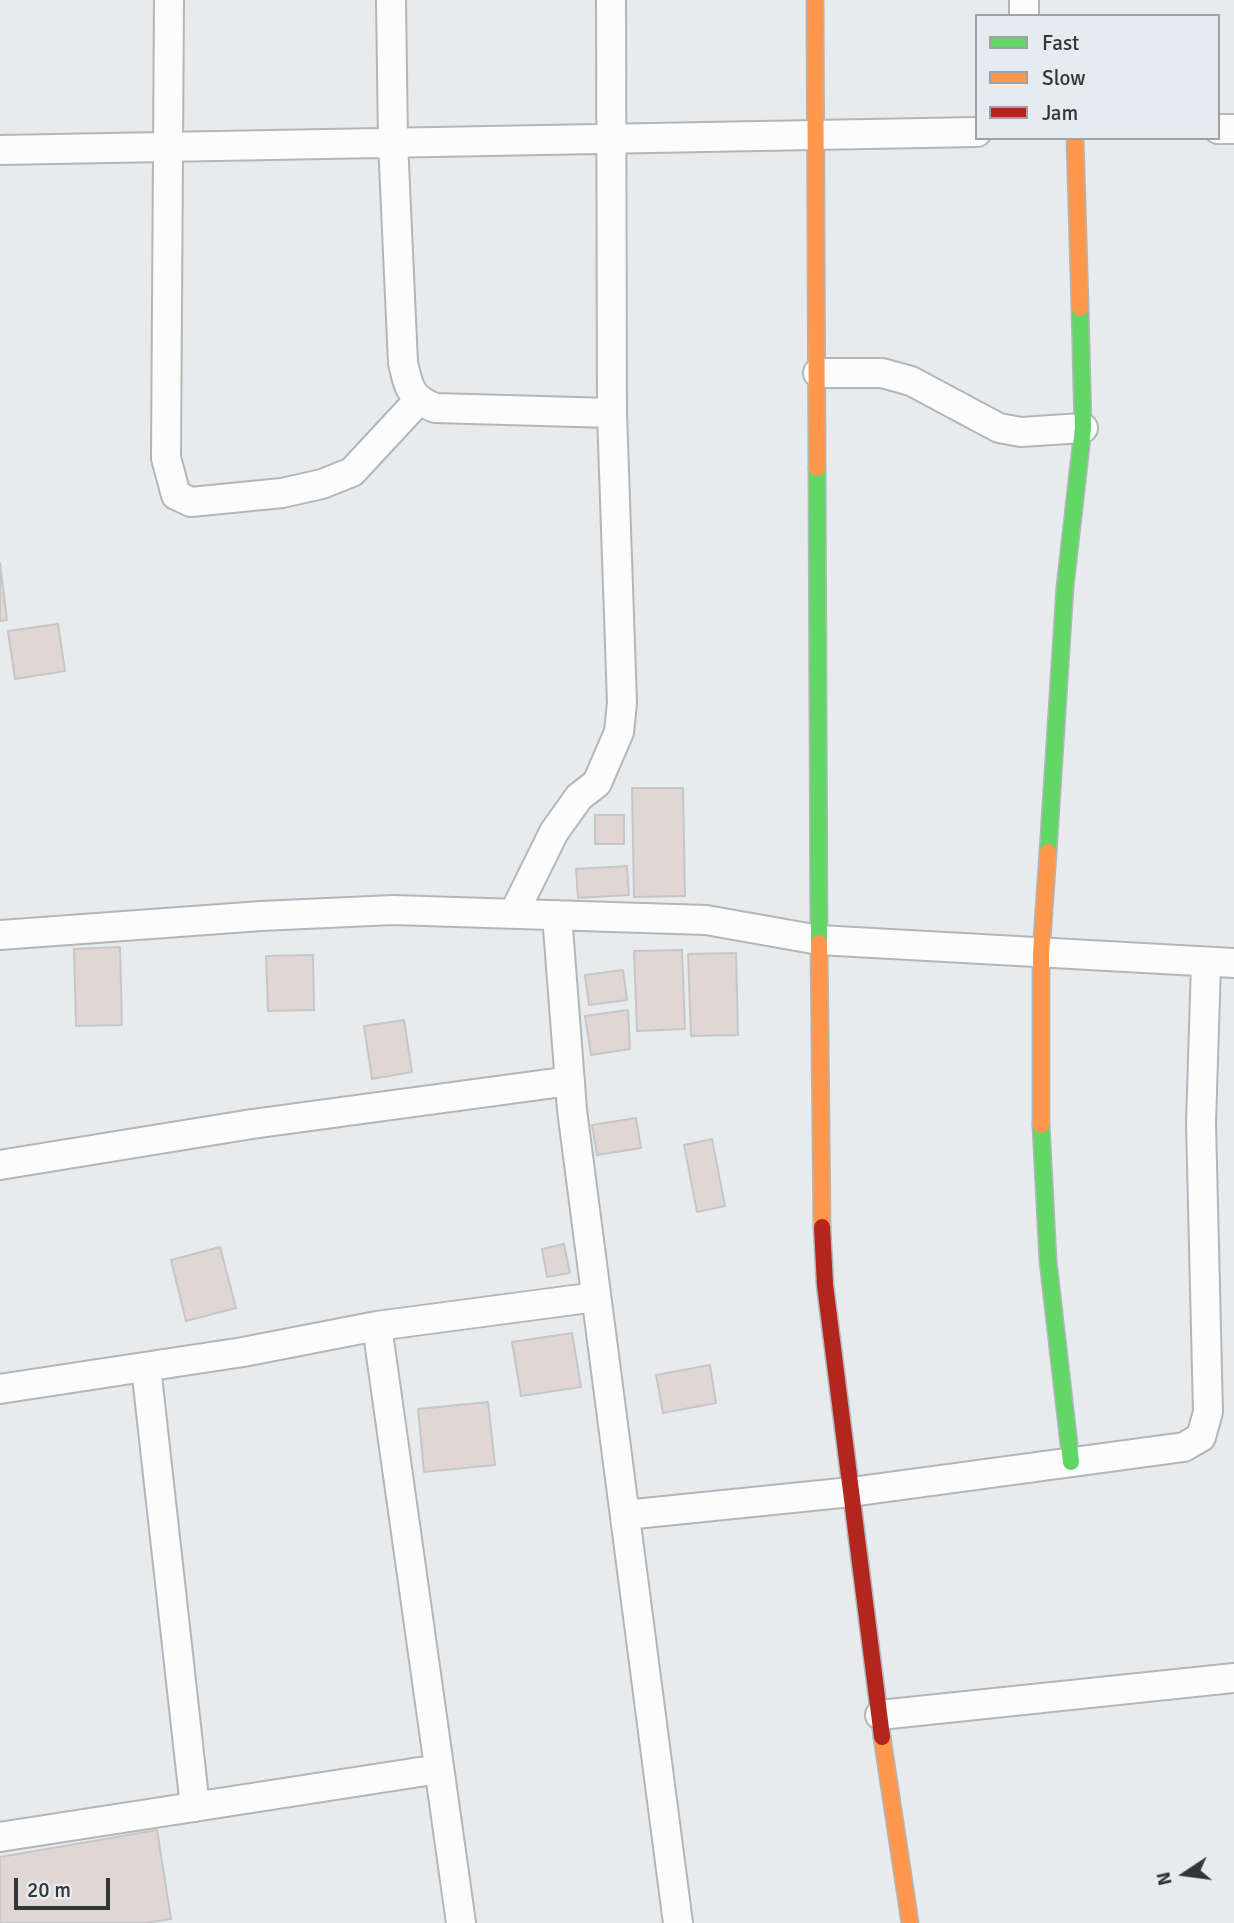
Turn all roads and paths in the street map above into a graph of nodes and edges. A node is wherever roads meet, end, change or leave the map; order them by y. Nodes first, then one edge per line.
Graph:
1 (169, 0) edge
2 (391, 0) edge
3 (611, 0) edge
4 (815, 0) edge
5 (975, 132) edge
6 (815, 134) junction
7 (612, 138) junction
8 (1075, 140) edge
9 (393, 142) junction
10 (169, 147) junction
11 (0, 150) edge
12 (818, 373) junction
13 (418, 401) junction
14 (612, 413) junction
15 (1083, 428) junction
16 (514, 913) junction
17 (556, 915) junction
18 (0, 935) edge
19 (819, 940) junction
20 (1041, 954) junction
21 (1220, 963) edge
22 (570, 1081) junction
23 (0, 1165) edge
24 (596, 1297) junction
25 (377, 1325) junction
26 (145, 1367) junction
27 (0, 1389) edge
28 (1071, 1462) junction
29 (850, 1492) junction
30 (625, 1516) junction
31 (1234, 1678) edge
32 (880, 1715) junction
33 (439, 1769) junction
34 (195, 1807) junction
35 (0, 1838) edge
36 (461, 1923) edge
37 (678, 1923) edge
38 (910, 1923) edge

1 - 10 street
2 - 9 street
3 - 7 street
4 - 6 street
5 - 6 street
6 - 7 street
6 - 12 street
7 - 9 street
7 - 14 street
8 - 15 street
9 - 10 street
9 - 13 street
10 - 11 street
10 - 13 street
12 - 15 street
12 - 19 street
13 - 14 street
14 - 16 street
15 - 20 street
16 - 17 street
16 - 18 street
17 - 19 street
17 - 22 street
19 - 20 street
19 - 29 street
20 - 21 street
20 - 28 street
21 - 28 street
22 - 23 street
22 - 24 street
24 - 25 street
24 - 30 street
25 - 26 street
25 - 33 street
26 - 27 street
26 - 34 street
28 - 29 street
29 - 30 street
29 - 32 street
30 - 37 street
31 - 32 street
32 - 38 street
33 - 34 street
33 - 36 street
34 - 35 street

